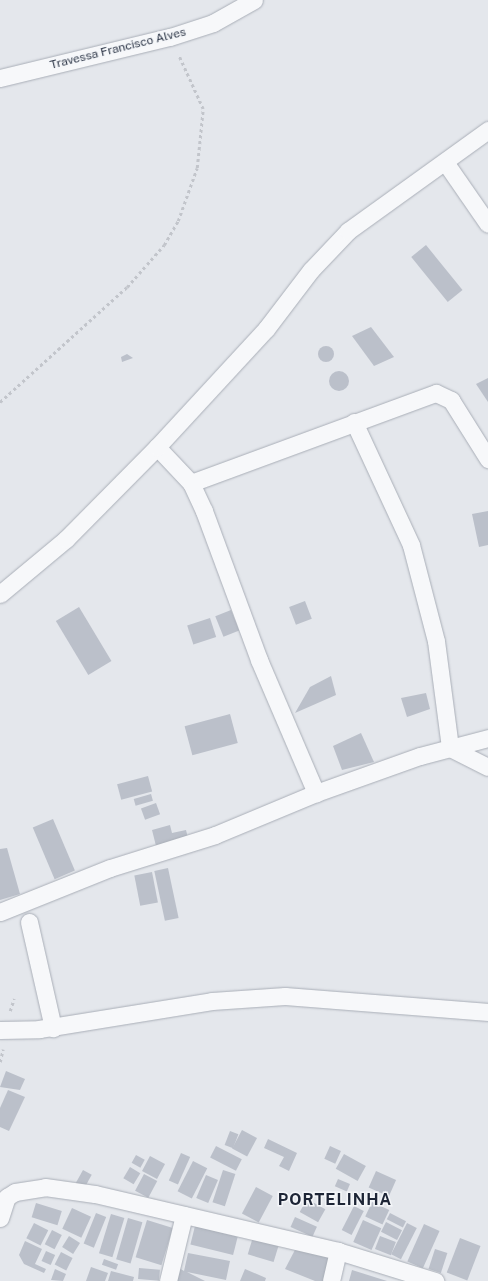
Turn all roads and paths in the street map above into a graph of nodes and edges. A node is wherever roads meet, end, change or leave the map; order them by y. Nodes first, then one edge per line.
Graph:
1 (254, 0) edge
2 (170, 38) junction
3 (0, 78) edge
4 (488, 130) edge
5 (444, 162) junction
6 (488, 224) edge
7 (0, 402) edge
8 (354, 422) junction
9 (157, 447) junction
10 (488, 459) edge
11 (191, 483) junction
12 (0, 594) edge
13 (488, 738) edge
14 (450, 748) junction
15 (488, 768) edge
16 (316, 793) junction
17 (0, 912) edge
18 (29, 922) dead end
19 (488, 1012) edge
20 (53, 1028) junction
21 (0, 1030) edge
22 (3, 1048) dead end
23 (0, 1062) edge
24 (184, 1214) junction
25 (0, 1218) edge
26 (338, 1251) junction
27 (168, 1281) edge
28 (331, 1281) edge
29 (435, 1281) edge

1 - 2 street, Travessa Francisco Alves
2 - 3 street, Travessa Francisco Alves
2 - 7 path
4 - 5 street
5 - 6 street
5 - 9 street
8 - 10 street
8 - 11 street
8 - 14 street
9 - 11 street
9 - 12 street
11 - 16 street
13 - 14 street
14 - 15 street
14 - 16 street
16 - 17 street
18 - 20 street
19 - 20 street
20 - 21 street
22 - 23 path
24 - 25 street
24 - 26 street
24 - 27 street
26 - 28 street
26 - 29 street

